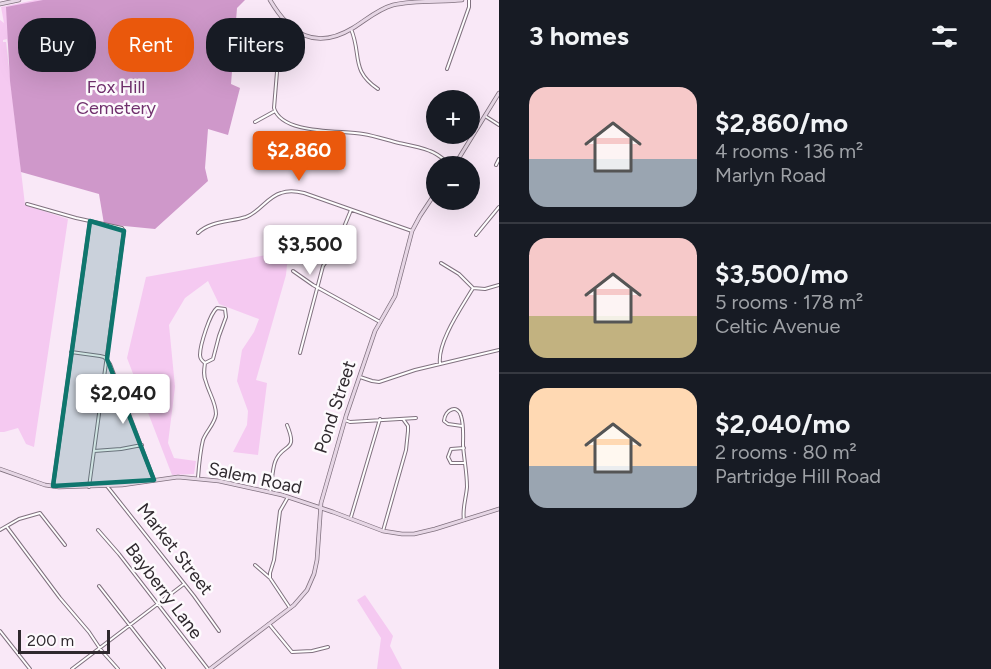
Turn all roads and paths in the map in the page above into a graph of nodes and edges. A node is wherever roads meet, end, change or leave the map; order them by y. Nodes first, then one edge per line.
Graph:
1 (19, 0) edge
2 (270, 0) edge
3 (462, 0) edge
4 (469, 0) edge
5 (0, 3) edge
6 (281, 18) edge
7 (351, 29) junction
8 (305, 35) edge
9 (447, 69) dead end
10 (277, 72) edge
11 (378, 89) dead end
12 (499, 93) edge
13 (275, 111) junction
14 (485, 116) junction
15 (255, 122) dead end
16 (499, 125) edge
17 (440, 156) edge
18 (459, 156) edge
19 (499, 159) edge
20 (496, 165) dead end
21 (27, 204) dead end
22 (426, 207) edge
23 (499, 207) edge
24 (351, 210) junction
25 (90, 221) junction
26 (412, 231) junction
27 (198, 233) dead end
28 (476, 235) dead end
29 (441, 263) dead end
30 (292, 271) dead end
31 (499, 285) edge
32 (317, 287) junction
33 (473, 288) junction
34 (380, 322) junction
35 (499, 350) edge
36 (71, 352) junction
37 (300, 352) dead end
38 (106, 359) junction
39 (205, 363) junction
40 (440, 364) junction
41 (359, 377) junction
42 (416, 418) dead end
43 (380, 419) junction
44 (404, 419) junction
45 (345, 420) junction
46 (287, 425) dead end
47 (462, 426) junction
48 (142, 445) junction
49 (464, 448) junction
50 (94, 451) junction
51 (465, 463) junction
52 (0, 469) edge
53 (198, 479) junction
54 (154, 480) junction
55 (53, 486) junction
56 (107, 486) junction
57 (89, 487) junction
58 (270, 492) junction
59 (288, 496) junction
60 (320, 507) junction
61 (499, 509) edge
62 (350, 518) junction
63 (464, 520) junction
64 (7, 527) junction
65 (0, 530) edge
66 (98, 530) dead end
67 (383, 531) junction
68 (64, 546) dead end
69 (255, 565) dead end
70 (270, 578) junction
71 (184, 583) junction
72 (99, 586) dead end
73 (157, 603) junction
74 (290, 608) junction
75 (269, 624) junction
76 (129, 625) junction
77 (0, 631) edge
78 (219, 631) dead end
79 (328, 647) dead end
80 (100, 648) junction
81 (30, 669) edge
82 (72, 669) edge
83 (118, 669) edge
84 (164, 669) edge
85 (209, 669) edge

1 - 5 main road
2 - 6 main road
3 - 7 main road
4 - 9 street
7 - 8 main road
7 - 11 street
10 - 13 street
12 - 14 main road
13 - 15 street
13 - 17 street
14 - 16 street
14 - 18 main road
19 - 20 street
21 - 25 street
22 - 26 main road, Pond Street
23 - 28 street
24 - 26 street
24 - 27 street
24 - 32 street
25 - 36 street
25 - 38 street
26 - 34 main road, Pond Street
29 - 33 street
30 - 32 street
31 - 33 street
32 - 34 street
32 - 37 street
33 - 40 street
34 - 41 main road, Pond Street
35 - 40 street
36 - 38 street
36 - 55 street
38 - 48 street
38 - 50 street
39 - 39 street
39 - 53 street
40 - 41 street
41 - 45 main road, Pond Street
42 - 44 street
43 - 44 street
43 - 45 street
43 - 62 street
44 - 67 street
45 - 60 main road, Pond Street
46 - 58 street
47 - 47 street
47 - 49 street
48 - 50 street
48 - 54 street
49 - 51 street
49 - 51 street
50 - 57 street
51 - 63 street
52 - 55 main road, Salem Road
53 - 54 main road, Salem Road
53 - 58 main road, Salem Road
54 - 56 main road, Salem Road
55 - 57 main road, Salem Road
56 - 57 main road, Salem Road
56 - 71 street, Market Street
58 - 59 main road, Salem Road
59 - 60 main road, Salem Road
59 - 70 street
60 - 62 main road, Salem Road
60 - 74 main road, Pond Street
61 - 63 main road, Salem Road
62 - 67 main road, Salem Road
63 - 67 main road, Salem Road
64 - 65 street
64 - 68 street
64 - 80 street
66 - 73 street, Bayberry Lane
69 - 70 street
70 - 74 street
71 - 73 street
71 - 78 street, Market Street
72 - 76 street
73 - 76 street
73 - 85 street, Bayberry Lane
74 - 75 main road, Pond Street
75 - 79 street
75 - 85 main road, Pond Street
76 - 80 street
76 - 84 street
77 - 81 street
80 - 82 street
80 - 83 street

